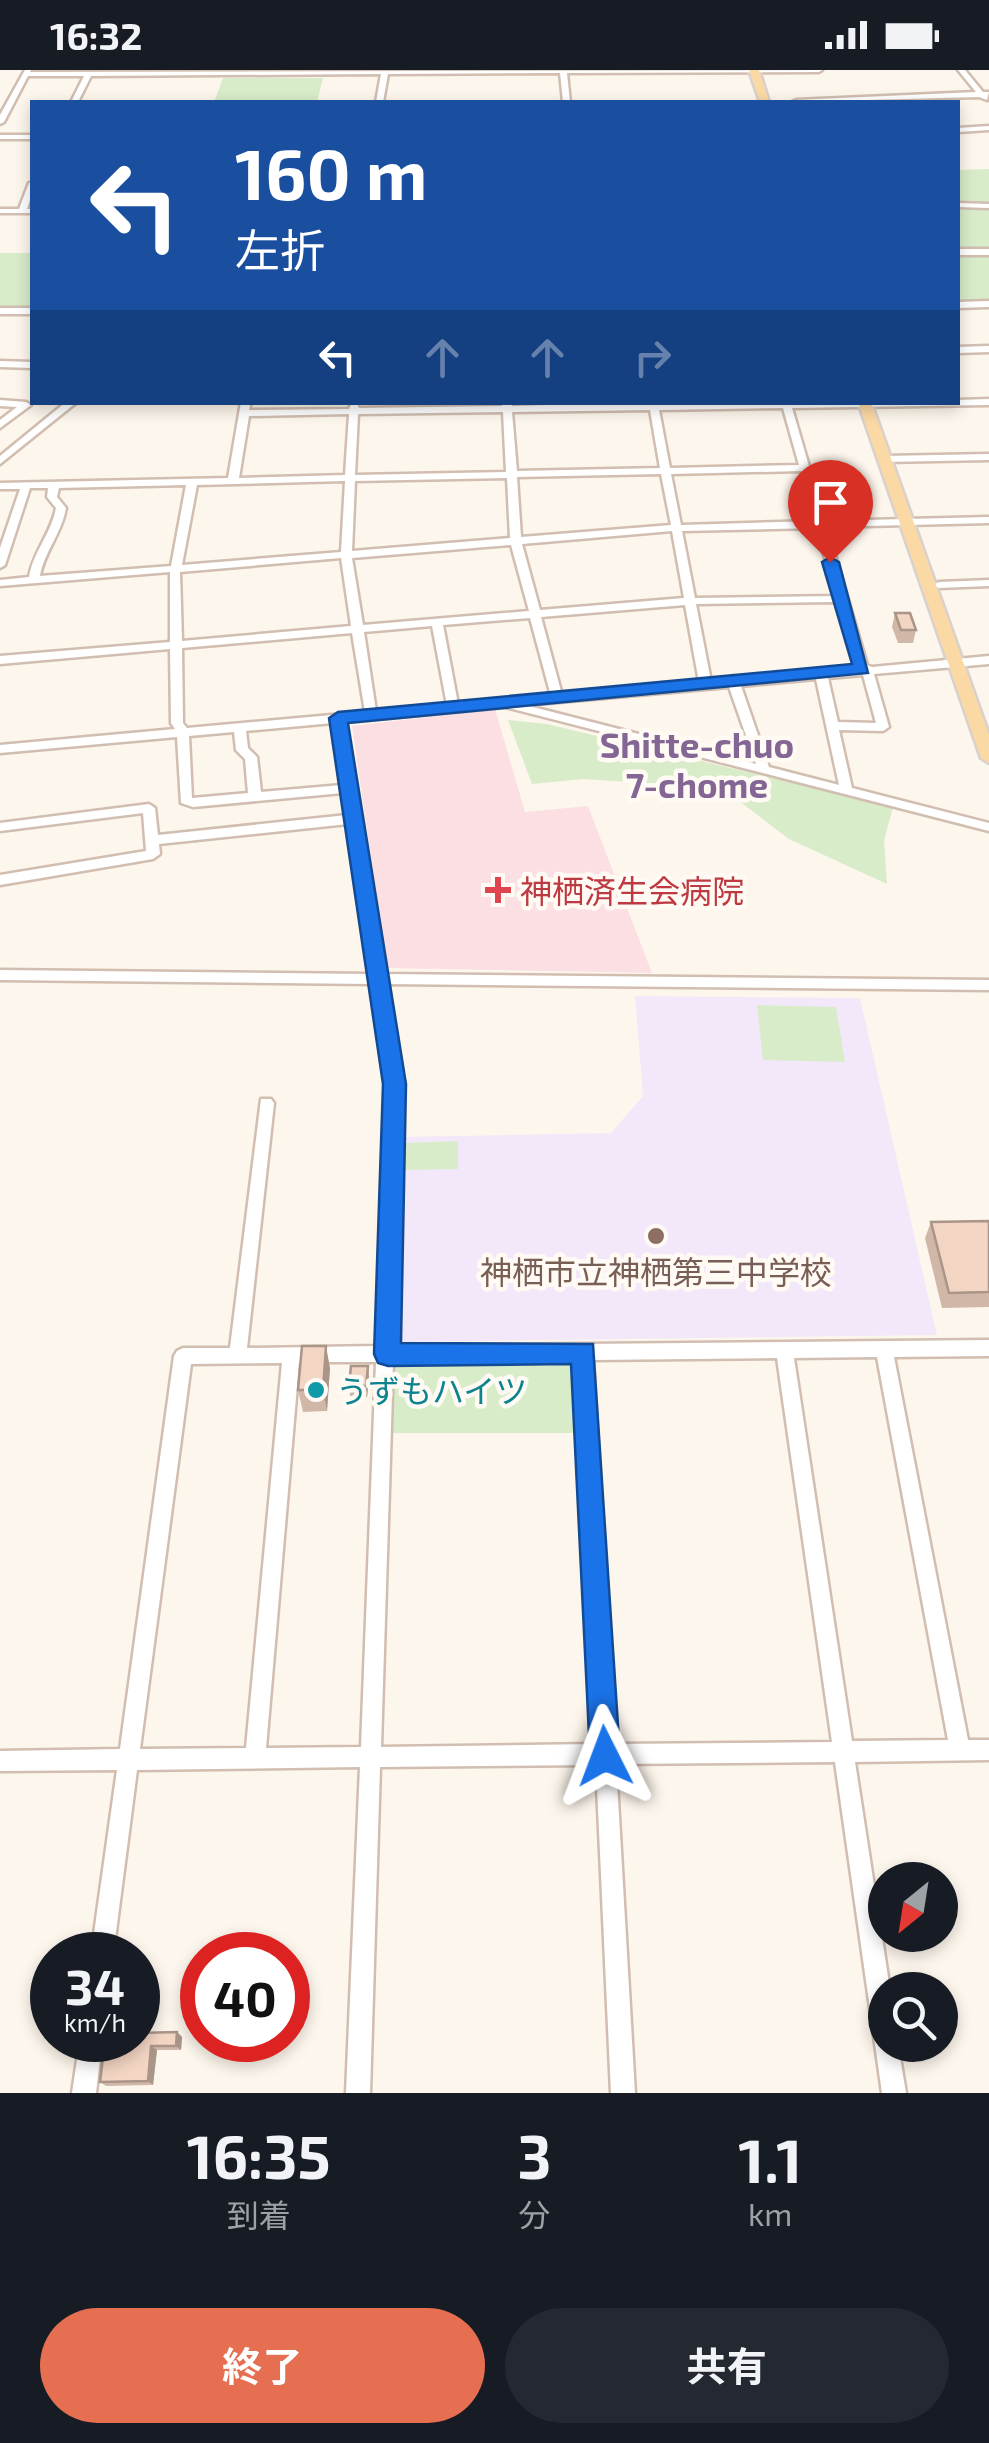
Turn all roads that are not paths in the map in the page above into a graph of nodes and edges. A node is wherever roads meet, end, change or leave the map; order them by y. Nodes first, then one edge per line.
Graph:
1 (819, 70) edge
2 (961, 70) edge
3 (751, 71) edge
4 (27, 72) edge
5 (89, 72) edge
6 (384, 72) edge
7 (563, 72) edge
8 (986, 95) edge
9 (0, 98) edge
10 (13, 98) junction
11 (76, 100) edge
12 (380, 100) edge
13 (568, 100) edge
14 (761, 100) edge
15 (850, 100) edge
16 (989, 103) edge
17 (0, 122) edge
18 (989, 128) edge
19 (960, 130) edge
20 (0, 137) edge
21 (30, 137) edge
22 (960, 205) edge
23 (989, 206) edge
24 (0, 211) edge
25 (27, 211) edge
26 (960, 252) edge
27 (989, 252) edge
28 (989, 304) edge
29 (960, 305) edge
30 (30, 310) edge
31 (0, 311) edge
32 (960, 350) edge
33 (989, 350) edge
34 (0, 364) edge
35 (30, 365) edge
36 (960, 402) edge
37 (989, 402) edge
38 (0, 403) edge
39 (70, 405) edge
40 (786, 405) edge
41 (869, 405) edge
42 (507, 406) edge
43 (653, 406) edge
44 (354, 407) edge
45 (246, 408) edge
46 (0, 425) edge
47 (989, 457) edge
48 (889, 459) junction
49 (0, 461) edge
50 (804, 468) junction
51 (664, 471) junction
52 (512, 474) junction
53 (350, 477) junction
54 (233, 480) junction
55 (192, 482) junction
56 (54, 484) junction
57 (26, 485) junction
58 (0, 486) edge
59 (989, 520) edge
60 (912, 523) junction
61 (821, 526) junction
62 (675, 528) junction
63 (516, 543) junction
64 (346, 555) junction
65 (0, 565) edge
66 (175, 570) junction
67 (34, 580) junction
68 (0, 583) edge
69 (939, 584) junction
70 (989, 584) edge
71 (840, 599) junction
72 (688, 601) junction
73 (535, 614) junction
74 (437, 622) junction
75 (358, 629) junction
76 (177, 646) junction
77 (0, 660) edge
78 (989, 660) edge
79 (961, 661) junction
80 (864, 669) junction
81 (821, 672) junction
82 (733, 680) junction
83 (705, 683) junction
84 (557, 696) junction
85 (504, 702) junction
86 (454, 707) junction
87 (372, 714) junction
88 (338, 718) junction
89 (989, 724) edge
90 (239, 726) junction
91 (835, 726) junction
92 (183, 732) junction
93 (987, 747) edge
94 (0, 749) edge
95 (764, 770) junction
96 (349, 788) junction
97 (846, 790) junction
98 (255, 797) junction
99 (354, 819) junction
100 (989, 827) edge
101 (0, 828) edge
102 (153, 840) junction
103 (0, 880) edge
104 (0, 975) edge
105 (377, 980) junction
106 (989, 985) edge
107 (266, 1103) dead end
108 (884, 1348) junction
109 (784, 1350) junction
110 (988, 1350) edge
111 (584, 1352) junction
112 (388, 1354) junction
113 (238, 1356) junction
114 (291, 1356) junction
115 (960, 1750) junction
116 (989, 1750) edge
117 (844, 1753) junction
118 (368, 1756) junction
119 (605, 1756) junction
120 (128, 1759) junction
121 (255, 1760) junction
122 (0, 1761) edge
123 (105, 1932) edge
124 (876, 1972) edge
125 (88, 2062) edge
126 (889, 2062) edge
127 (84, 2093) edge
128 (358, 2093) edge
129 (623, 2093) edge
130 (894, 2093) edge

1 - 3 street
2 - 8 street
3 - 7 street
3 - 14 main road
4 - 5 street
4 - 10 street
5 - 6 street
5 - 11 street
6 - 7 street
6 - 12 street
7 - 13 street
8 - 15 street
8 - 16 street
9 - 10 street
10 - 17 street
18 - 19 street
20 - 21 street
22 - 23 street
24 - 25 street
26 - 27 street
28 - 29 street
30 - 31 street
32 - 33 street
34 - 35 street
36 - 37 street
38 - 46 street
39 - 49 street
40 - 43 street
40 - 50 street
41 - 48 main road
42 - 43 street
42 - 44 street
42 - 52 street
43 - 51 street
44 - 45 street
44 - 53 street
45 - 54 street
47 - 48 street
48 - 60 main road
50 - 51 street
50 - 61 street
51 - 52 street
51 - 62 street
52 - 53 street
52 - 63 street
53 - 54 street
53 - 64 street
54 - 55 street
55 - 56 street
55 - 66 street
56 - 57 street
56 - 67 street
57 - 58 street
57 - 65 street
59 - 60 street
60 - 61 street
60 - 69 main road
60 - 79 main road
61 - 62 street
61 - 71 street
62 - 63 street
62 - 72 street
63 - 64 street
63 - 73 street
64 - 66 street
64 - 75 street
66 - 67 street
66 - 76 street
67 - 68 street
69 - 70 street
69 - 79 main road
71 - 72 street
71 - 80 street
72 - 73 street
72 - 83 street
73 - 74 street
73 - 84 street
74 - 75 street
74 - 86 street
75 - 76 street
75 - 87 street
76 - 77 street
76 - 92 street
78 - 79 street
79 - 80 street
79 - 89 main road
79 - 93 main road
80 - 81 street
80 - 91 street
81 - 82 street
81 - 91 street
82 - 83 street
82 - 95 street
83 - 84 street
84 - 85 street
85 - 86 street
85 - 95 street
86 - 87 street
87 - 88 street
88 - 90 street
88 - 96 street
90 - 92 street
90 - 98 street
91 - 97 street
92 - 94 street
92 - 98 street
95 - 97 street
96 - 98 street
96 - 99 street
97 - 100 street
99 - 102 street
99 - 105 street
101 - 102 street
102 - 103 street
104 - 105 street
105 - 106 street
105 - 112 street
107 - 113 street
108 - 109 street
108 - 110 street
108 - 115 street
109 - 111 street
109 - 117 street
111 - 112 street
111 - 119 street
112 - 114 street
112 - 118 street
113 - 114 street
113 - 120 street
114 - 121 street
115 - 116 street
115 - 117 street
117 - 119 street
117 - 124 street
118 - 119 street
118 - 121 street
118 - 128 street
119 - 129 street
120 - 121 street
120 - 122 street
120 - 123 street
125 - 127 street
126 - 130 street

